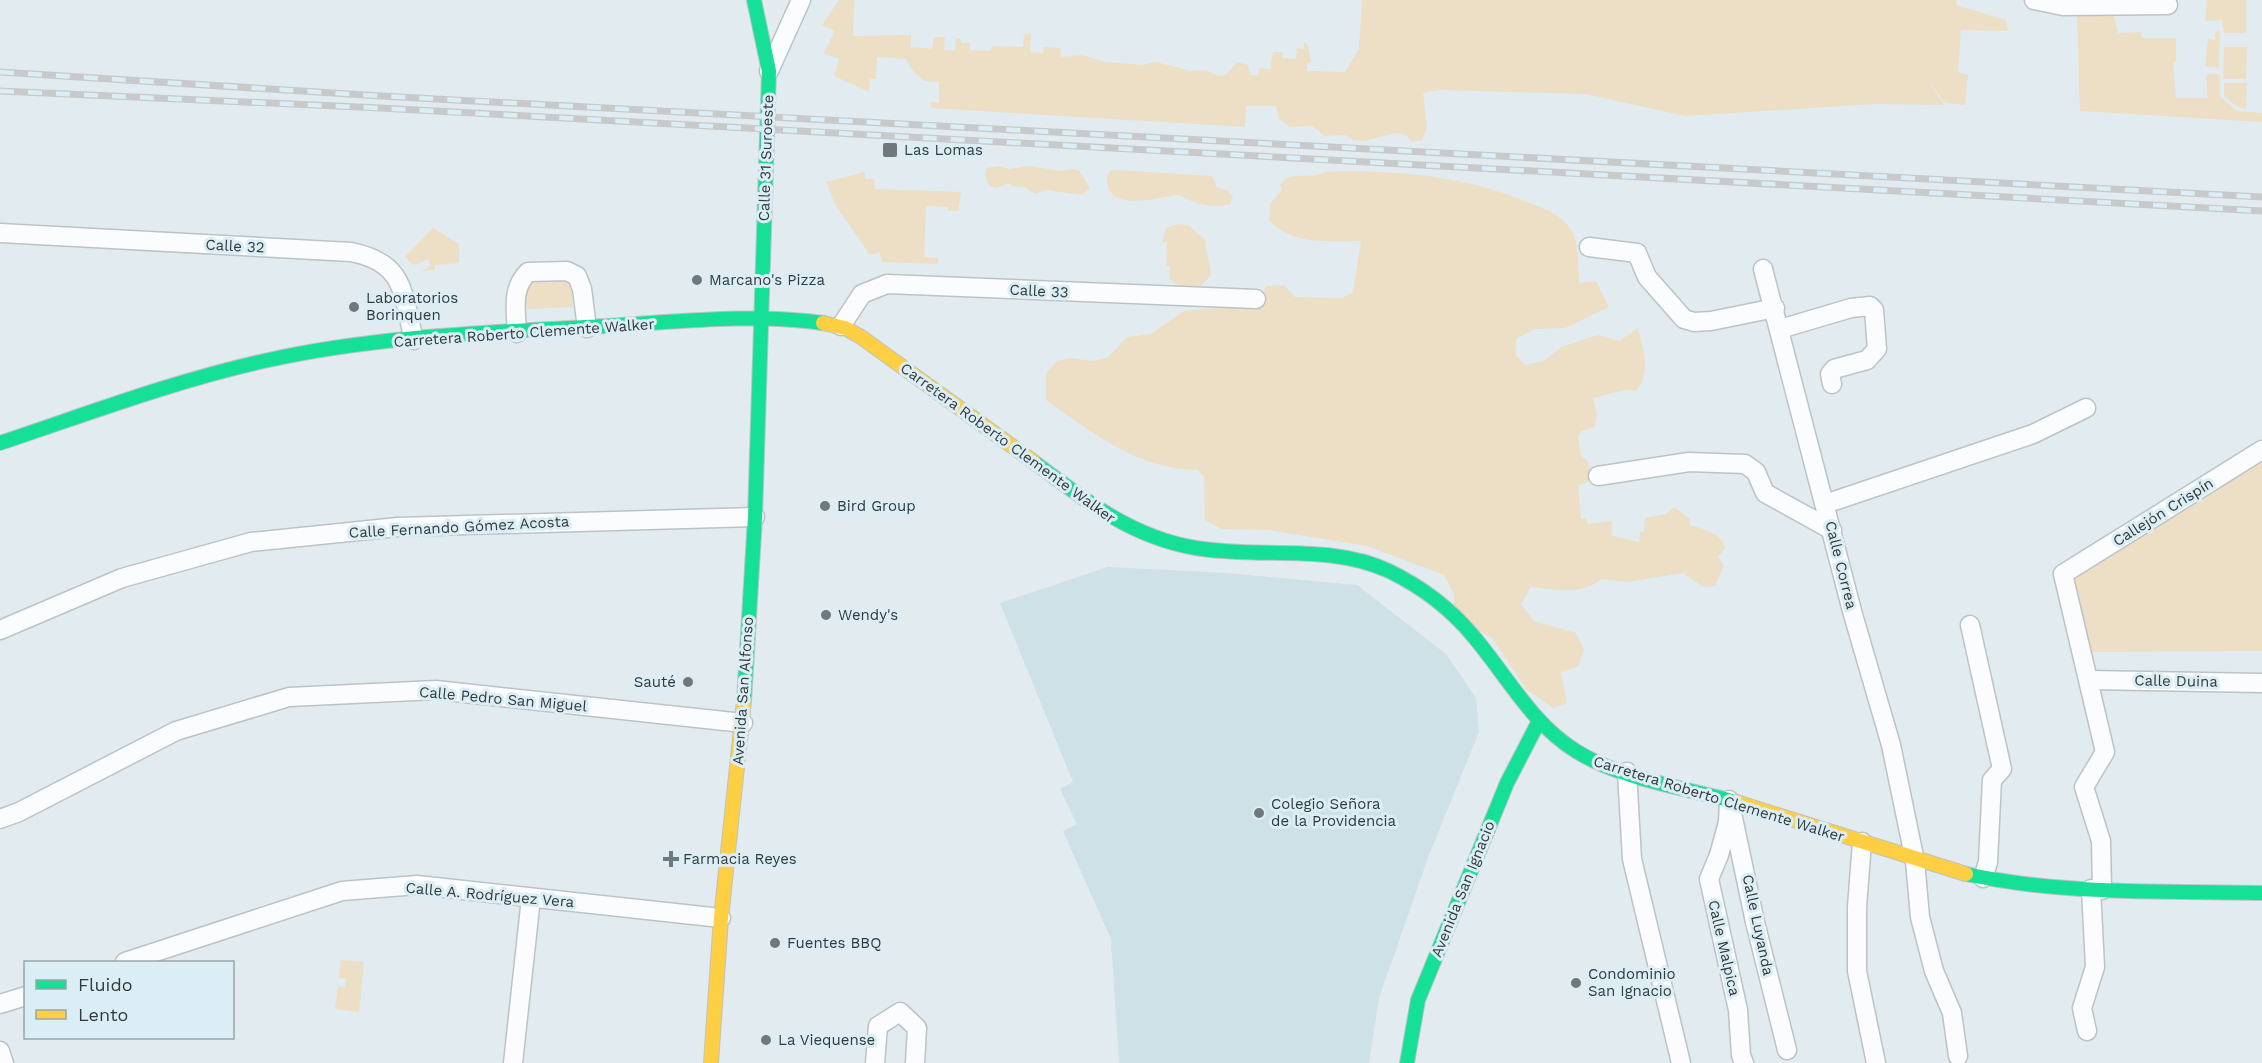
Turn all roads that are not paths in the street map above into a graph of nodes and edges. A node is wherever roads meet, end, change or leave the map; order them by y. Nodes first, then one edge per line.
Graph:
1 (754, 0) edge
2 (801, 0) edge
3 (2034, 0) edge
4 (2168, 5) dead end
5 (769, 71) junction
6 (0, 232) edge
7 (1589, 247) dead end
8 (1763, 269) dead end
9 (1256, 299) dead end
10 (1775, 308) junction
11 (762, 318) junction
12 (841, 326) junction
13 (587, 328) junction
14 (1780, 329) junction
15 (517, 333) junction
16 (414, 340) junction
17 (1832, 384) dead end
18 (2086, 408) dead end
19 (0, 443) edge
20 (2262, 450) edge
21 (1598, 476) dead end
22 (1825, 504) junction
23 (755, 517) junction
24 (1832, 530) junction
25 (1970, 625) dead end
26 (0, 630) edge
27 (2089, 680) junction
28 (2262, 682) edge
29 (1539, 721) junction
30 (743, 723) junction
31 (1627, 772) junction
32 (1729, 800) junction
33 (0, 819) edge
34 (1862, 842) junction
35 (1915, 861) junction
36 (1983, 878) junction
37 (2097, 889) junction
38 (2262, 893) edge
39 (531, 898) junction
40 (721, 918) junction
41 (131, 961) edge
42 (24, 997) edge
43 (0, 1004) edge
44 (2087, 1031) dead end
45 (1787, 1050) dead end
46 (0, 1051) edge
47 (1958, 1056) dead end
48 (4, 1063) edge
49 (513, 1063) edge
50 (711, 1063) edge
51 (875, 1063) edge
52 (915, 1063) edge
53 (1407, 1063) edge
54 (1681, 1063) edge
55 (1744, 1063) edge
56 (1876, 1063) edge

1 - 5 main road, Calle 31 Suroeste
2 - 5 street
3 - 4 street
5 - 11 main road, Calle 31 Suroeste
6 - 16 street, Calle 32
7 - 10 street
8 - 10 street, Calle Correa
9 - 12 street, Calle 33
10 - 14 street, Calle Correa
11 - 12 main road, Carretera Roberto Clemente Walker
11 - 13 main road, Carretera Roberto Clemente Walker
11 - 23 main road, Avenida San Alfonso
12 - 29 main road, Carretera Roberto Clemente Walker
13 - 15 main road, Carretera Roberto Clemente Walker
13 - 15 street
14 - 17 street
14 - 22 street, Calle Correa
15 - 16 main road, Carretera Roberto Clemente Walker
16 - 19 main road, Carretera Roberto Clemente Walker
18 - 22 street
20 - 27 street, Callejón Crispín
21 - 24 street
22 - 24 street, Calle Correa
23 - 26 street, Calle Fernando Gómez Acosta
23 - 30 main road, Avenida San Alfonso
24 - 35 street, Calle Correa
25 - 36 street
27 - 28 street, Calle Duina
27 - 37 street
29 - 31 main road, Carretera Roberto Clemente Walker
29 - 53 main road, Avenida San Ignacio
30 - 33 street, Calle Pedro San Miguel
30 - 40 main road, Avenida San Alfonso
31 - 32 main road, Carretera Roberto Clemente Walker
31 - 54 street
32 - 34 main road, Carretera Roberto Clemente Walker
32 - 45 street, Calle Luyanda
32 - 55 street, Calle Malpica
34 - 35 main road, Carretera Roberto Clemente Walker
34 - 56 street
35 - 36 main road, Carretera Roberto Clemente Walker
35 - 47 street, Calle Correa
36 - 37 main road, Carretera Roberto Clemente Walker
37 - 38 main road, Carretera Roberto Clemente Walker
37 - 44 street
39 - 40 street, Calle A. Rodríguez Vera
39 - 41 street, Calle A. Rodríguez Vera
39 - 49 street
40 - 50 main road, Avenida San Alfonso
42 - 43 street
46 - 48 street
51 - 52 street

